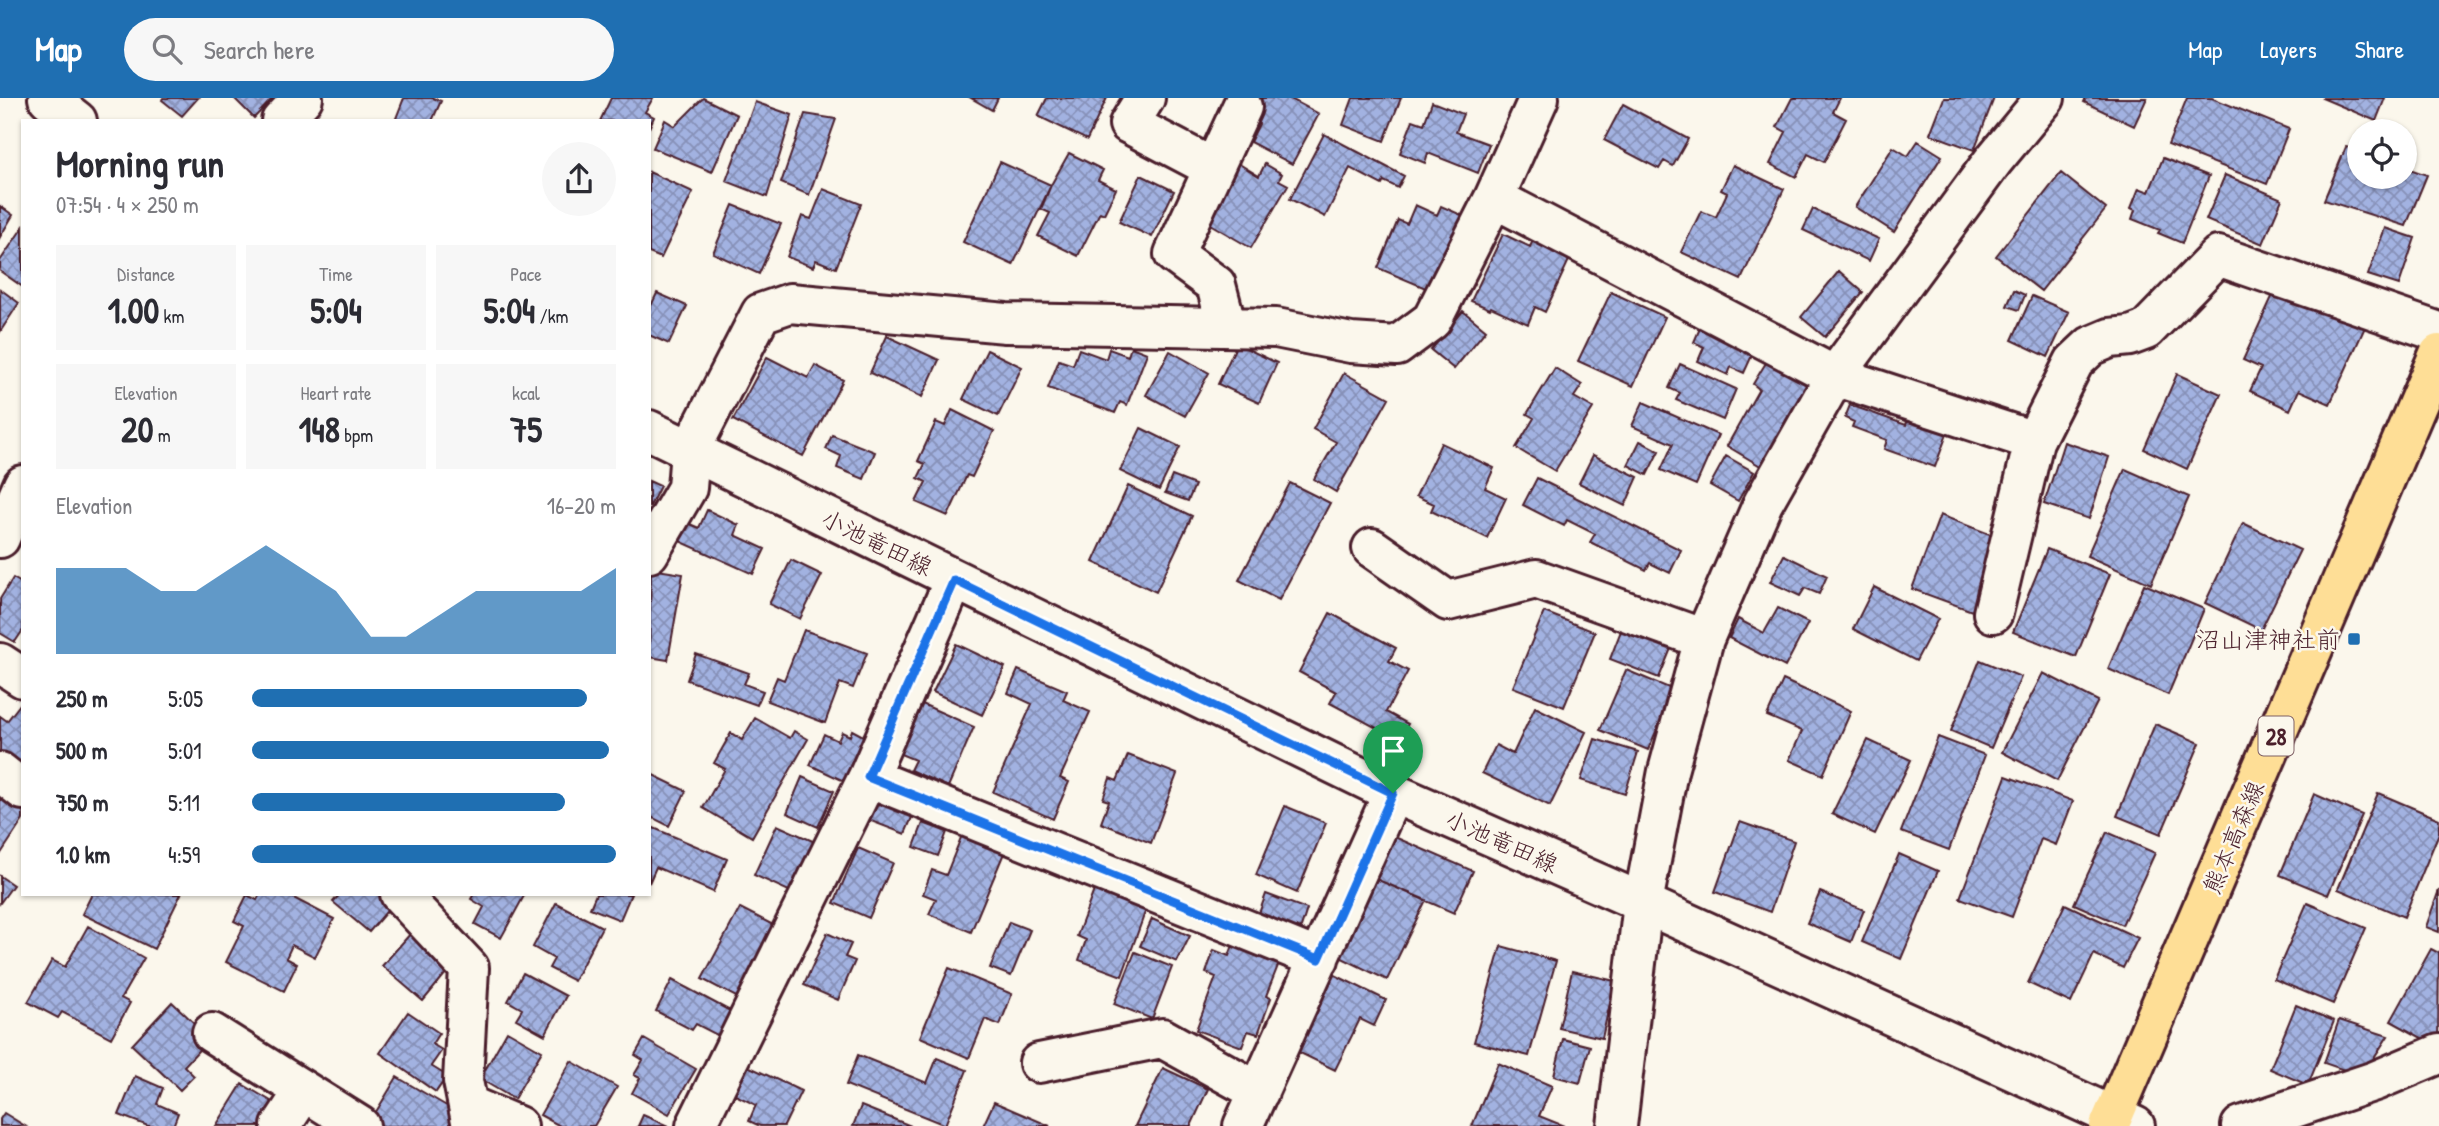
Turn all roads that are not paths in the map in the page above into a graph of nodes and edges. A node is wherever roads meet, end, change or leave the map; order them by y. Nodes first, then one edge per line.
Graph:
1 (48, 98) edge
2 (303, 98) edge
3 (1145, 98) edge
4 (1539, 98) edge
5 (2045, 98) edge
6 (1242, 107) dead end
7 (74, 119) edge
8 (283, 119) edge
9 (1213, 168) junction
10 (1494, 198) junction
11 (1227, 327) junction
12 (2439, 332) edge
13 (2439, 354) edge
14 (1835, 376) junction
15 (651, 431) edge
16 (2034, 441) junction
17 (690, 451) junction
18 (21, 490) edge
19 (0, 538) edge
20 (1372, 548) dead end
21 (651, 550) edge
22 (954, 580) junction
23 (1993, 613) dead end
24 (1704, 639) junction
25 (0, 663) edge
26 (21, 677) edge
27 (0, 772) edge
28 (868, 777) junction
29 (21, 788) edge
30 (1393, 793) junction
31 (402, 896) edge
32 (1643, 903) junction
33 (1319, 959) junction
34 (212, 1033) dead end
35 (2439, 1055) edge
36 (1039, 1063) dead end
37 (304, 1091) junction
38 (1259, 1091) junction
39 (470, 1115) edge
40 (2119, 1123) edge
41 (281, 1126) edge
42 (360, 1126) edge
43 (518, 1126) edge
44 (696, 1126) edge
45 (1243, 1126) edge
46 (1617, 1126) edge
47 (2241, 1126) edge

1 - 7 street
2 - 8 street
3 - 9 street
4 - 10 street
5 - 14 street
6 - 9 street
9 - 11 street
10 - 11 street
10 - 14 street
11 - 17 street
12 - 16 street
13 - 40 main road, 熊本高森線 / 28
14 - 16 street
14 - 24 street
15 - 17 street, 小池竜田線
16 - 23 street
17 - 21 street
17 - 22 street, 小池竜田線
18 - 19 street
20 - 24 street
22 - 28 street
22 - 30 street, 小池竜田線
24 - 32 street
25 - 26 street
27 - 29 street
28 - 33 street
28 - 44 street
30 - 32 street, 小池竜田線
30 - 33 street
31 - 39 street
32 - 40 street, 小池竜田線
32 - 46 street
33 - 38 street
34 - 37 street
35 - 47 street
36 - 38 street
37 - 41 street
37 - 42 street
38 - 45 street
39 - 43 street

